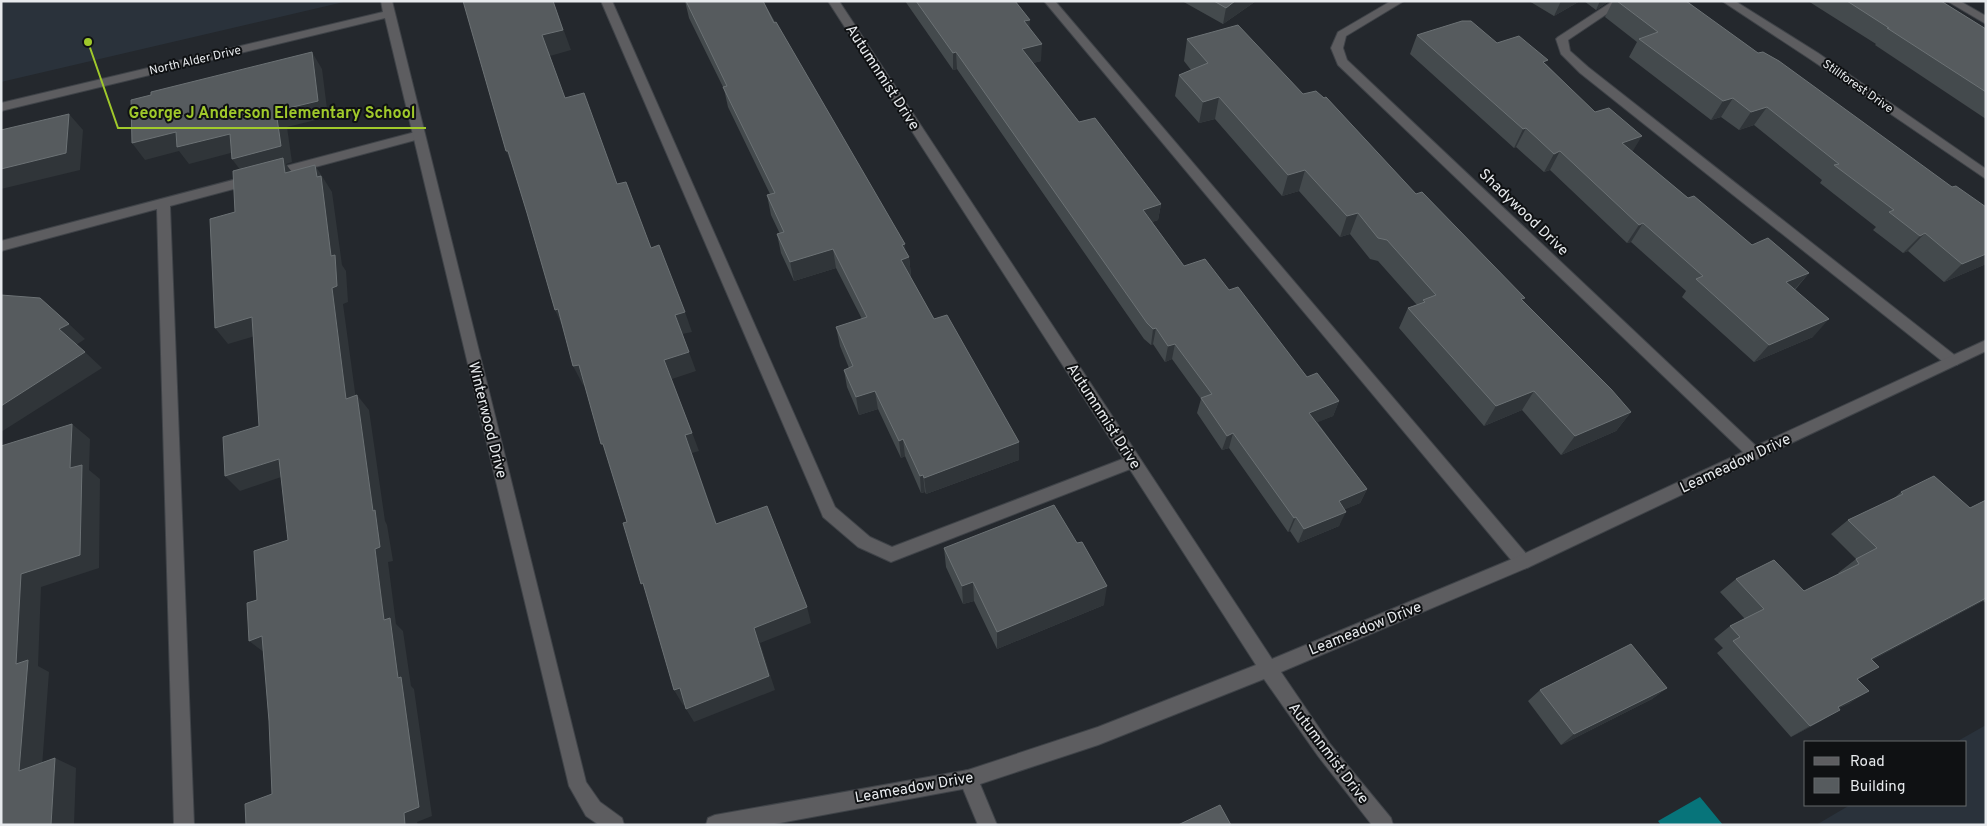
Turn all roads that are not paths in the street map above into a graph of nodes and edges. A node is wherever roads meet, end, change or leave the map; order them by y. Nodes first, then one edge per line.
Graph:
1 (606, 1) edge
2 (833, 1) edge
3 (1049, 1) edge
4 (1399, 1) edge
5 (1621, 1) edge
6 (1728, 1) edge
7 (1952, 1) edge
8 (387, 8) edge
9 (1986, 21) edge
10 (1, 107) edge
11 (419, 135) junction
12 (1986, 175) edge
13 (163, 203) junction
14 (1, 246) edge
15 (1986, 345) edge
16 (1952, 361) junction
17 (1754, 454) junction
18 (1133, 460) junction
19 (1523, 562) junction
20 (1268, 669) junction
21 (968, 779) junction
22 (184, 825) edge
23 (615, 825) edge
24 (715, 825) edge
25 (988, 825) edge
26 (1384, 825) edge

1 - 18 street
2 - 18 street, Autumnmist Drive
3 - 19 street
4 - 17 street, Shadywood Drive
5 - 16 street
6 - 12 street, Stillforest Drive
7 - 9 street
8 - 10 street, North Alder Drive
8 - 11 street, Winterwood Drive
11 - 13 street
11 - 23 street, Winterwood Drive
13 - 14 street
13 - 22 street
15 - 16 street, Leameadow Drive
16 - 17 street, Leameadow Drive
17 - 19 street, Leameadow Drive
18 - 20 street, Autumnmist Drive
19 - 20 street, Leameadow Drive
20 - 21 street, Leameadow Drive
20 - 26 street, Autumnmist Drive
21 - 24 street, Leameadow Drive
21 - 25 street

